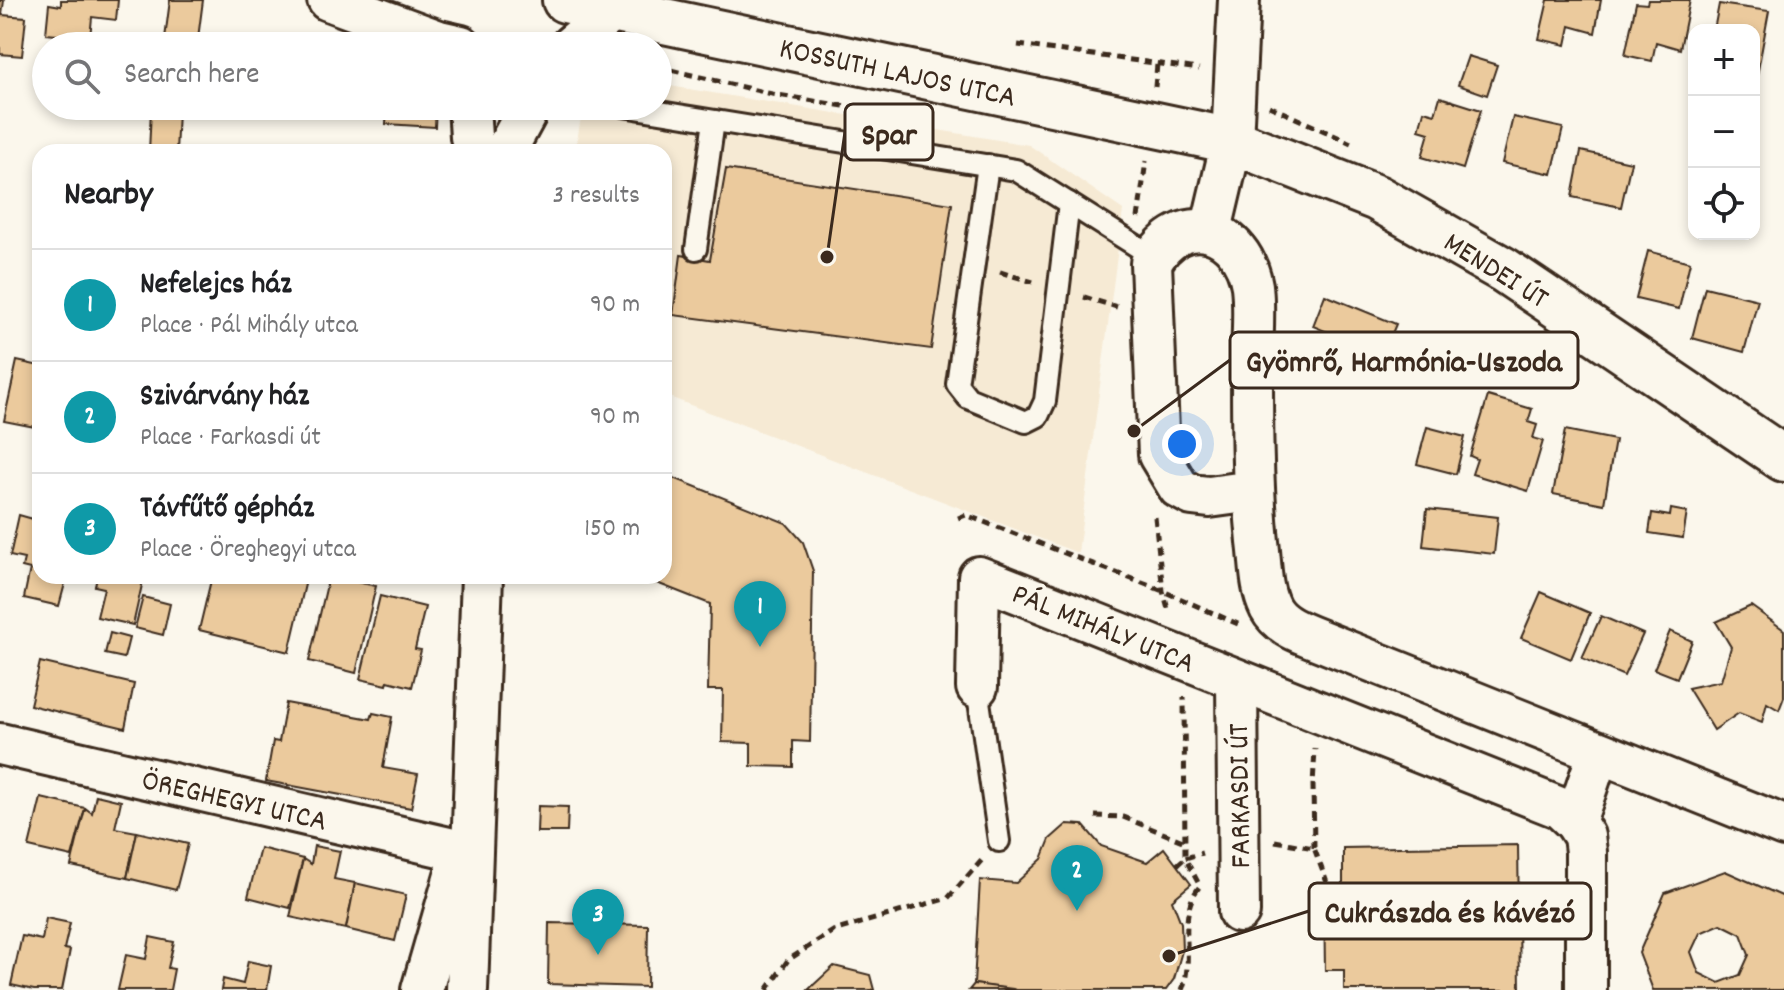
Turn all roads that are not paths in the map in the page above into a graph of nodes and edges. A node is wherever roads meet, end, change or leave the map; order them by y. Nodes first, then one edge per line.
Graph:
1 (328, 0) edge
2 (565, 0) edge
3 (1239, 0) edge
4 (614, 10) junction
5 (415, 32) edge
6 (588, 32) edge
7 (672, 114) edge
8 (470, 120) edge
9 (522, 120) edge
10 (714, 121) junction
11 (1232, 141) junction
12 (474, 144) edge
13 (509, 144) edge
14 (988, 165) junction
15 (1069, 203) junction
16 (1211, 230) junction
17 (1146, 239) junction
18 (696, 249) dead end
19 (1784, 459) edge
20 (1253, 491) junction
21 (482, 584) edge
22 (1351, 653) junction
23 (1237, 680) junction
24 (977, 687) joint
25 (1324, 714) junction
26 (0, 744) edge
27 (1598, 754) junction
28 (1575, 822) junction
29 (1784, 826) edge
30 (999, 841) road end
31 (470, 853) junction
32 (1239, 912) dead end
33 (422, 990) edge
34 (467, 990) edge
35 (1586, 990) edge

1 - 5 street
2 - 4 main road, KOSSUTH LAJOS UTCA
3 - 11 street
4 - 6 street
4 - 11 main road, KOSSUTH LAJOS UTCA
7 - 10 lane
8 - 12 street
9 - 13 street
10 - 14 lane
10 - 18 lane
11 - 16 street
11 - 19 main road, MENDEI ÚT
14 - 15 lane
14 - 15 lane
15 - 17 lane
16 - 17 street
16 - 20 street
17 - 20 street
20 - 22 street
21 - 31 street
22 - 25 street
22 - 27 street
23 - 24 street, PÁL MIHÁLY UTCA
23 - 25 street, PÁL MIHÁLY UTCA
23 - 32 street, FARKASDI ÚT
24 - 30 lane
25 - 28 street, PÁL MIHÁLY UTCA
26 - 31 street, ÖREGHEGYI UTCA
27 - 28 street
27 - 29 street
28 - 35 street
31 - 33 street
31 - 34 street

